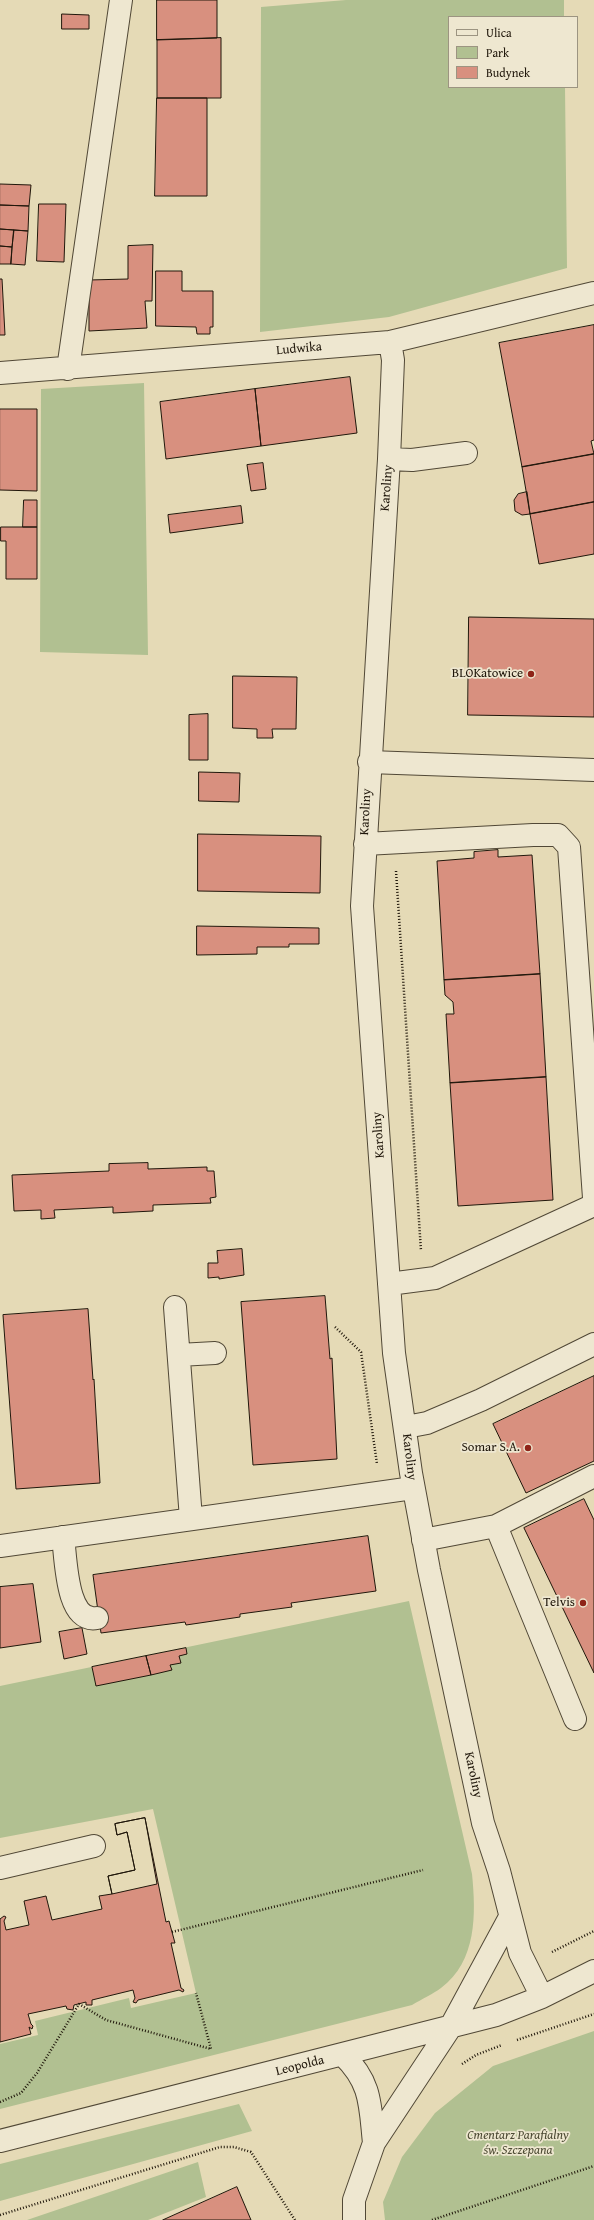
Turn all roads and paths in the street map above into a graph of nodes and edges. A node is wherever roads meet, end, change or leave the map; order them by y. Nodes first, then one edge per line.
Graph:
1 (121, 0) edge
2 (594, 293) edge
3 (390, 342) junction
4 (68, 368) junction
5 (0, 373) edge
6 (466, 454) dead end
7 (389, 459) junction
8 (369, 762) junction
9 (594, 770) edge
10 (394, 843) junction
11 (365, 844) junction
12 (594, 1198) edge
13 (594, 1205) edge
14 (423, 1280) junction
15 (389, 1284) junction
16 (175, 1307) dead end
17 (335, 1327) dead end
18 (594, 1344) edge
19 (215, 1353) dead end
20 (179, 1355) junction
21 (406, 1427) junction
22 (378, 1467) dead end
23 (594, 1476) edge
24 (413, 1488) junction
25 (191, 1519) junction
26 (496, 1526) junction
27 (63, 1537) junction
28 (423, 1540) junction
29 (0, 1546) edge
30 (97, 1618) dead end
31 (575, 1719) dead end
32 (94, 1846) dead end
33 (0, 1868) edge
34 (423, 1870) dead end
35 (510, 1917) junction
36 (594, 1931) edge
37 (172, 1932) dead end
38 (548, 1950) dead end
39 (594, 1971) edge
40 (196, 1993) dead end
41 (542, 1997) junction
42 (594, 2014) edge
43 (450, 2028) junction
44 (512, 2041) dead end
45 (343, 2055) junction
46 (0, 2102) edge
47 (0, 2141) edge
48 (374, 2143) junction
49 (594, 2166) edge
50 (0, 2215) edge
51 (295, 2220) edge
52 (354, 2220) edge
53 (432, 2220) edge

1 - 4 street
2 - 3 street, Ludwika
3 - 4 street, Ludwika
3 - 7 street, Karoliny
4 - 5 street, Ludwika
6 - 7 street
7 - 8 street, Karoliny
8 - 9 street
8 - 11 street, Karoliny
10 - 11 street
10 - 12 street
10 - 14 path
11 - 15 street, Karoliny
13 - 14 street
14 - 15 street
15 - 21 street, Karoliny
16 - 20 street
17 - 22 path
18 - 21 street
19 - 20 street
20 - 25 street
21 - 24 street, Karoliny
23 - 26 street
24 - 25 street
24 - 28 street, Karoliny
25 - 27 street
26 - 28 street
26 - 31 street
27 - 29 street
27 - 30 street
28 - 35 street, Karoliny
32 - 33 street
34 - 37 path
35 - 41 street, Karoliny
35 - 43 street
36 - 38 path
39 - 41 street, Leopolda
40 - 46 path
41 - 43 street, Leopolda
42 - 44 path
43 - 45 street, Leopolda
43 - 48 street
45 - 47 street, Leopolda
45 - 48 street
48 - 52 street
49 - 53 path
50 - 51 path

